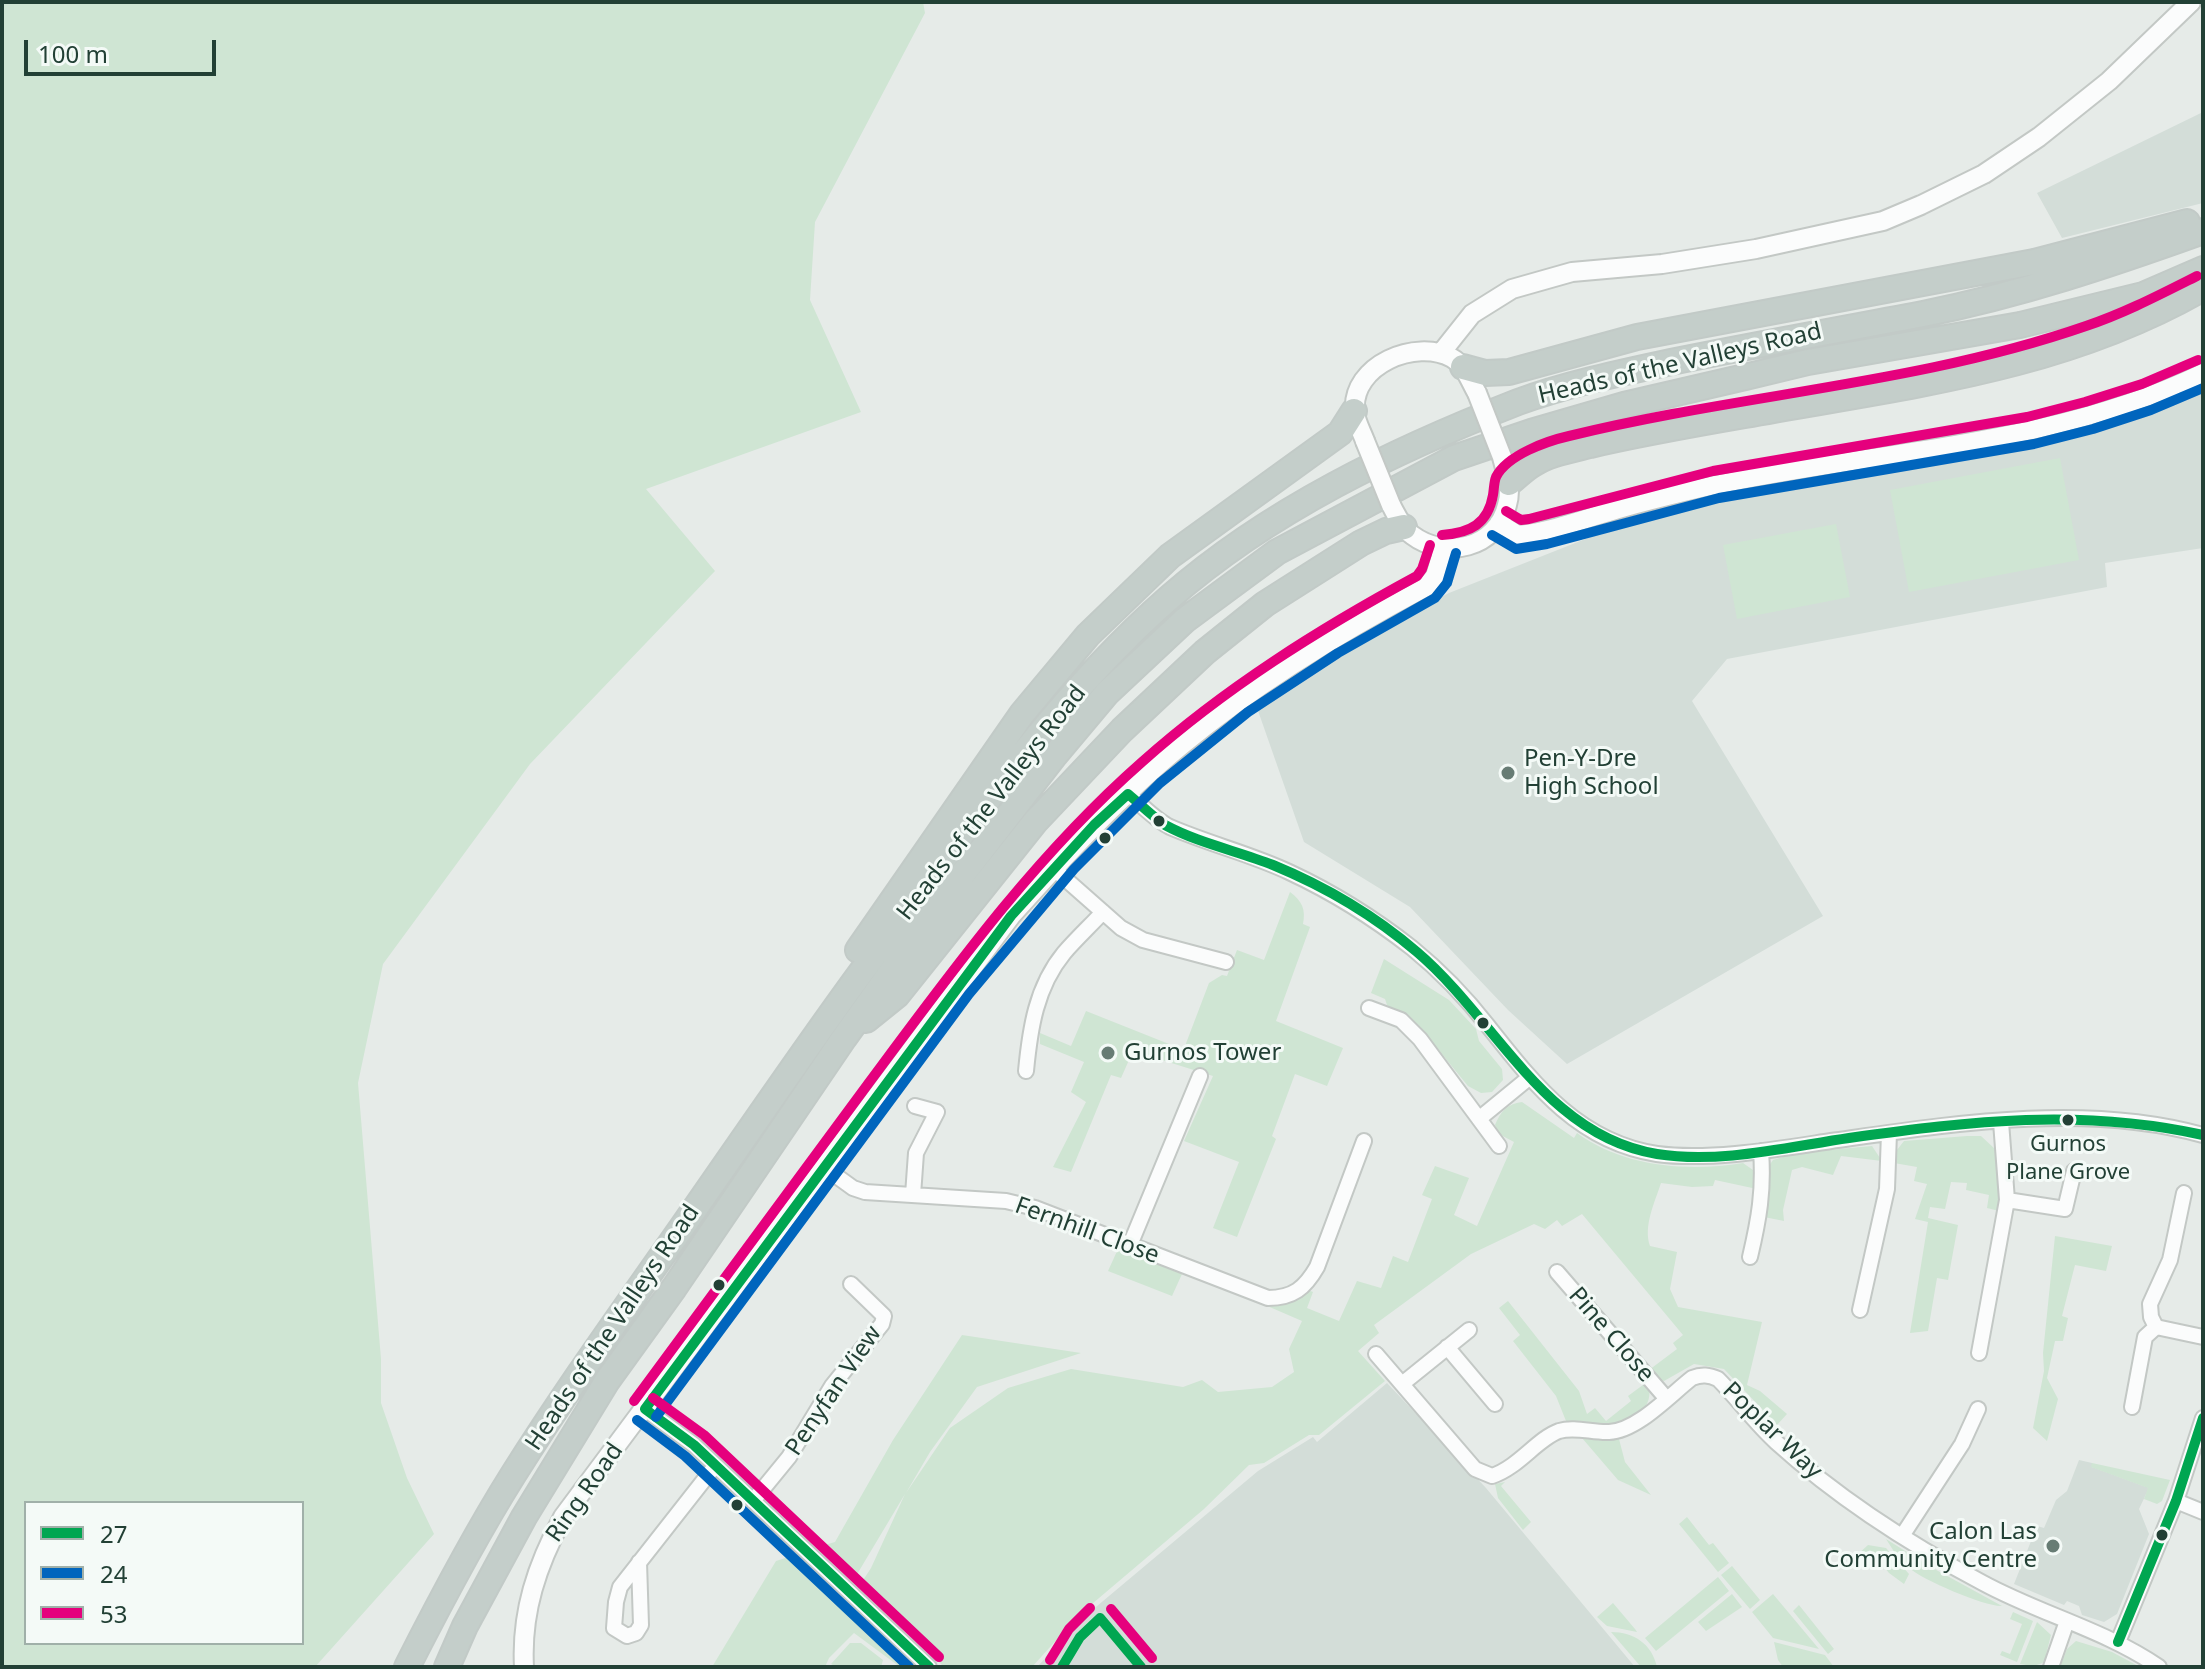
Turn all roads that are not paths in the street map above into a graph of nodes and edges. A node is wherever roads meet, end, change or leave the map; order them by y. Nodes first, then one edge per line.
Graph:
1 (2191, 2) edge
2 (2203, 224) edge
3 (2203, 231) edge
4 (2203, 269) edge
5 (2203, 288) edge
6 (1441, 353) junction
7 (1463, 367) junction
8 (2203, 373) edge
9 (1354, 411) junction
10 (1509, 483) junction
11 (1499, 523) junction
12 (1404, 527) junction
13 (1443, 549) junction
14 (1128, 794) junction
15 (1053, 868) junction
16 (1103, 912) junction
17 (1226, 962) dead end
18 (1369, 1008) dead end
19 (834, 1031) junction
20 (1026, 1071) dead end
21 (1200, 1076) dead end
22 (1530, 1077) junction
23 (915, 1106) dead end
24 (1480, 1118) junction
25 (2001, 1122) junction
26 (1889, 1133) junction
27 (2203, 1135) edge
28 (1364, 1141) dead end
29 (1499, 1146) dead end
30 (1761, 1151) junction
31 (824, 1167) junction
32 (2074, 1171) dead end
33 (2184, 1193) dead end
34 (913, 1195) junction
35 (2007, 1200) junction
36 (1130, 1245) junction
37 (1750, 1257) dead end
38 (1557, 1272) dead end
39 (851, 1284) dead end
40 (1860, 1310) dead end
41 (2156, 1327) junction
42 (1469, 1330) dead end
43 (2203, 1337) edge
44 (1447, 1347) junction
45 (1979, 1353) dead end
46 (1376, 1354) dead end
47 (1402, 1384) junction
48 (1666, 1398) junction
49 (1495, 1404) dead end
50 (2132, 1407) dead end
51 (645, 1409) junction
52 (1978, 1409) dead end
53 (2203, 1418) edge
54 (715, 1466) junction
55 (753, 1501) junction
56 (2176, 1501) junction
57 (2203, 1512) edge
58 (1902, 1536) junction
59 (639, 1562) dead end
60 (2067, 1621) junction
61 (2118, 1642) junction
62 (407, 1667) edge
63 (447, 1667) edge
64 (524, 1667) edge
65 (929, 1667) edge
66 (2051, 1667) edge
67 (2159, 1667) edge

1 - 6 street
2 - 7 highway
3 - 19 highway, Heads of the Valleys Road
4 - 19 highway, Heads of the Valleys Road
5 - 10 highway
6 - 7 street
6 - 9 street
7 - 10 street, bridge
8 - 11 street
9 - 12 street, bridge
9 - 19 highway
10 - 11 street
11 - 13 street
12 - 13 street
12 - 19 highway
13 - 14 street, Ring Road
14 - 15 street, Ring Road
14 - 22 street
15 - 16 street
15 - 31 street, Ring Road
16 - 17 street
16 - 20 street
18 - 24 street
19 - 62 highway, Heads of the Valleys Road
19 - 63 highway, Heads of the Valleys Road
21 - 36 street
22 - 24 street
22 - 30 street
23 - 34 street
24 - 29 street
25 - 26 street
25 - 27 street
25 - 35 street
26 - 30 street
26 - 40 street
28 - 36 street, Fernhill Close
30 - 37 street
31 - 34 street, Fernhill Close
31 - 51 street, Ring Road
32 - 35 street
33 - 41 street
34 - 36 street, Fernhill Close
35 - 45 street
38 - 48 street, Pine Close
39 - 55 street, Penyfan View
41 - 43 street
41 - 50 street
42 - 44 street
44 - 47 street
44 - 49 street
46 - 47 street, Poplar Way
47 - 48 street, Poplar Way
48 - 58 street, Poplar Way
51 - 54 street
51 - 64 street, Ring Road
52 - 58 street
53 - 56 street
54 - 55 street
54 - 59 street
55 - 65 street
56 - 57 street
56 - 61 street
58 - 60 street, Poplar Way
60 - 61 street, Poplar Way
60 - 66 street
61 - 67 street, Poplar Way

